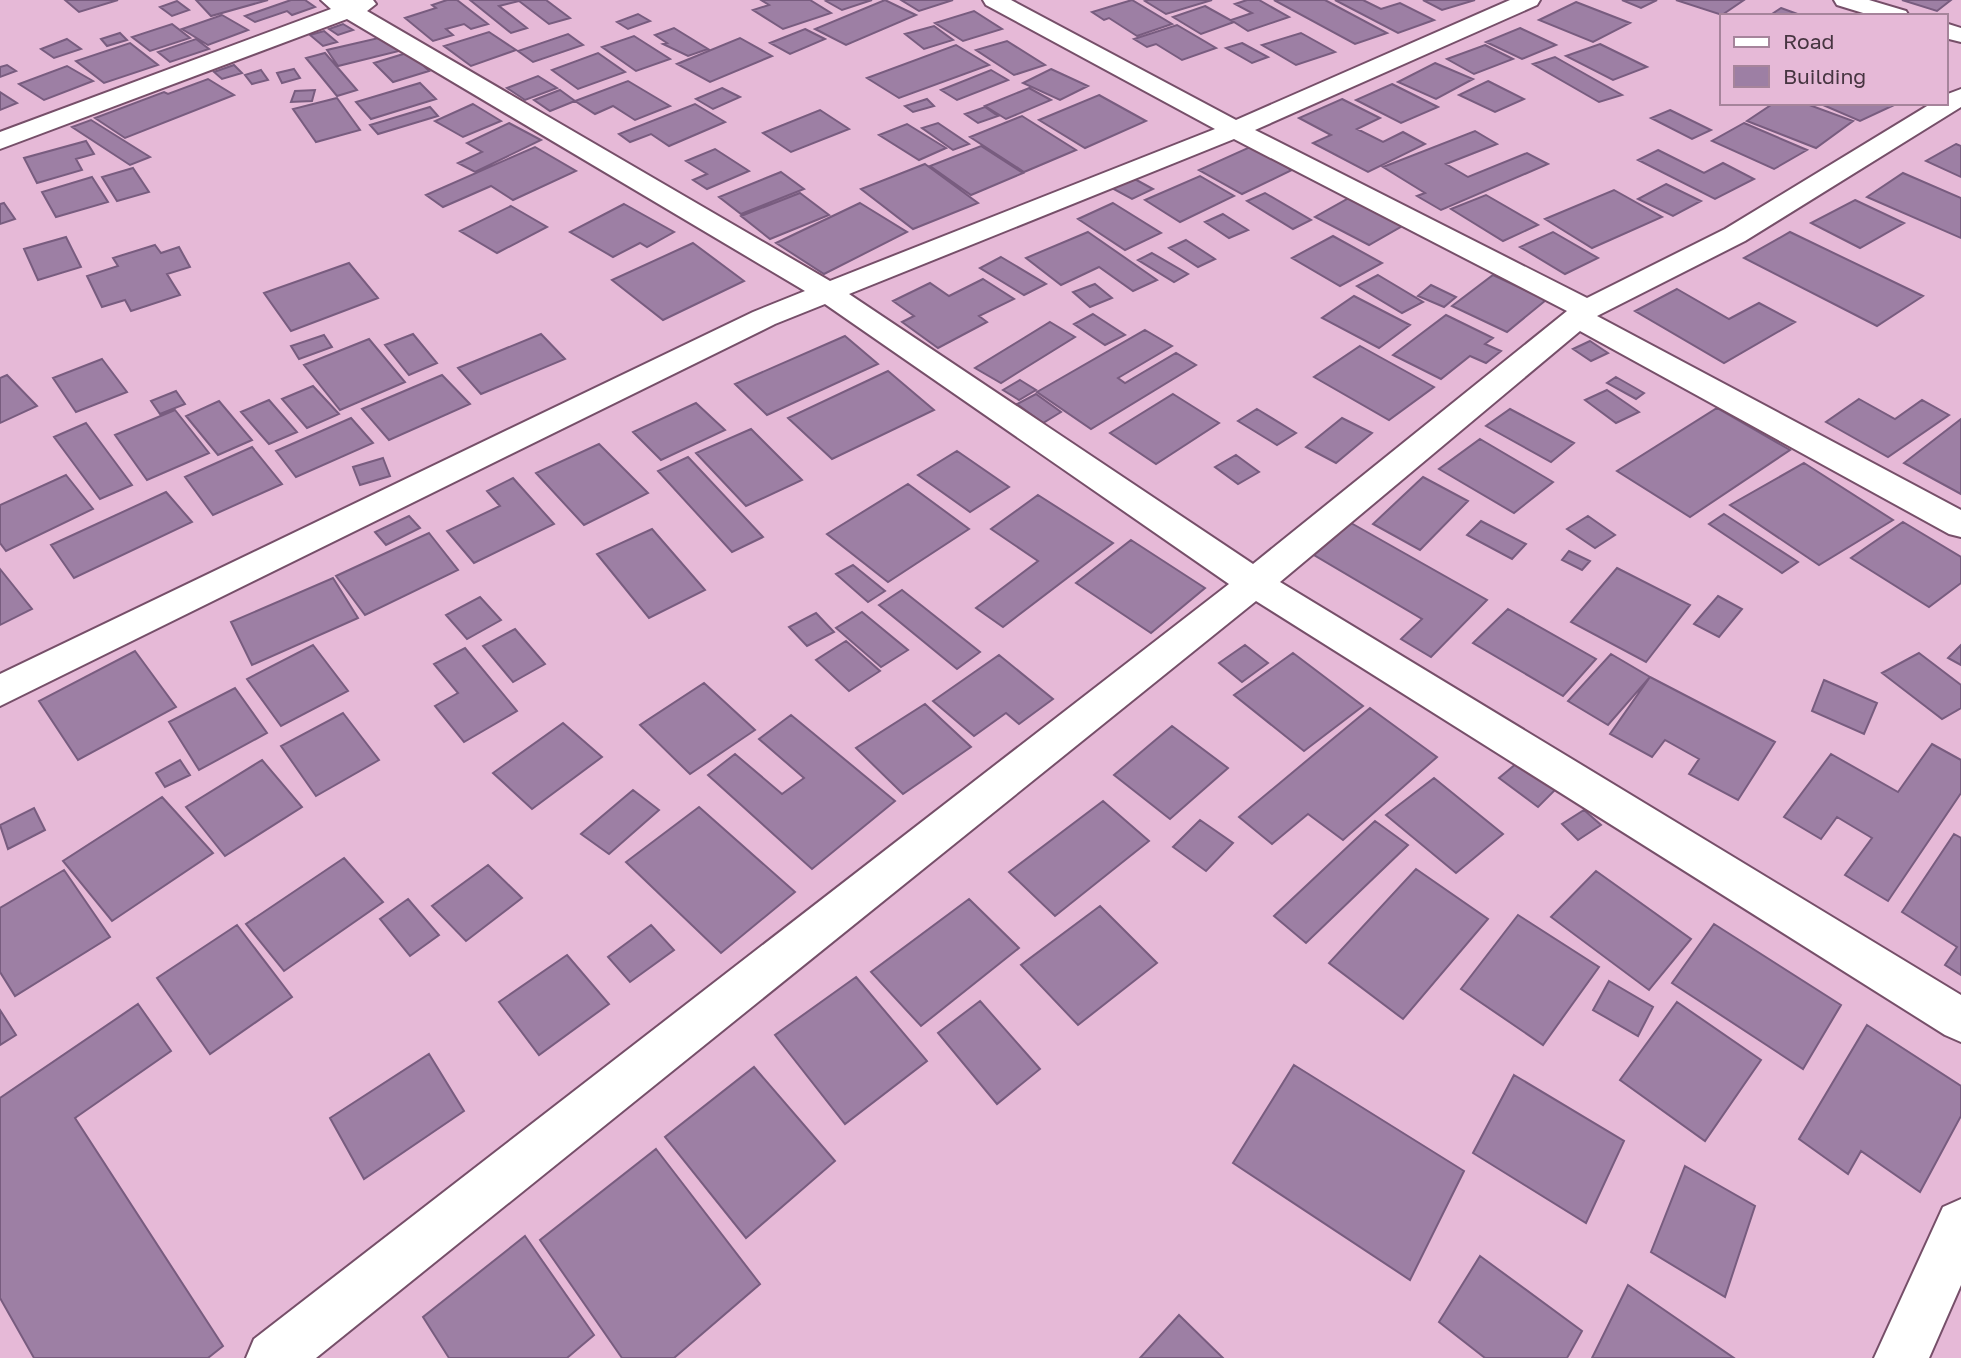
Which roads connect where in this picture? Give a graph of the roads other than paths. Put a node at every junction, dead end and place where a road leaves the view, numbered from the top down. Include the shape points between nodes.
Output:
1 (380, 0) edge
2 (994, 0) edge
3 (1530, 0) edge
4 (1845, 0) edge
5 (340, 5) edge
6 (1891, 14) edge
7 (1946, 105) edge
8 (1235, 130) junction
9 (0, 141) edge
10 (825, 291) junction
11 (1583, 314) junction
12 (1961, 525) edge
13 (1254, 583) junction
14 (0, 691) edge
15 (1961, 1020) edge
16 (1961, 1224) edge
17 (273, 1358) edge
18 (1901, 1358) edge

1 - 5 street
2 - 8 street
3 - 8 street
4 - 6 street
5 - 9 street
5 - 10 street
7 - 11 street via 1735,235
8 - 10 street
8 - 11 street
10 - 13 street
10 - 14 street
11 - 12 street
11 - 13 street
13 - 15 street
13 - 17 street
16 - 18 street

